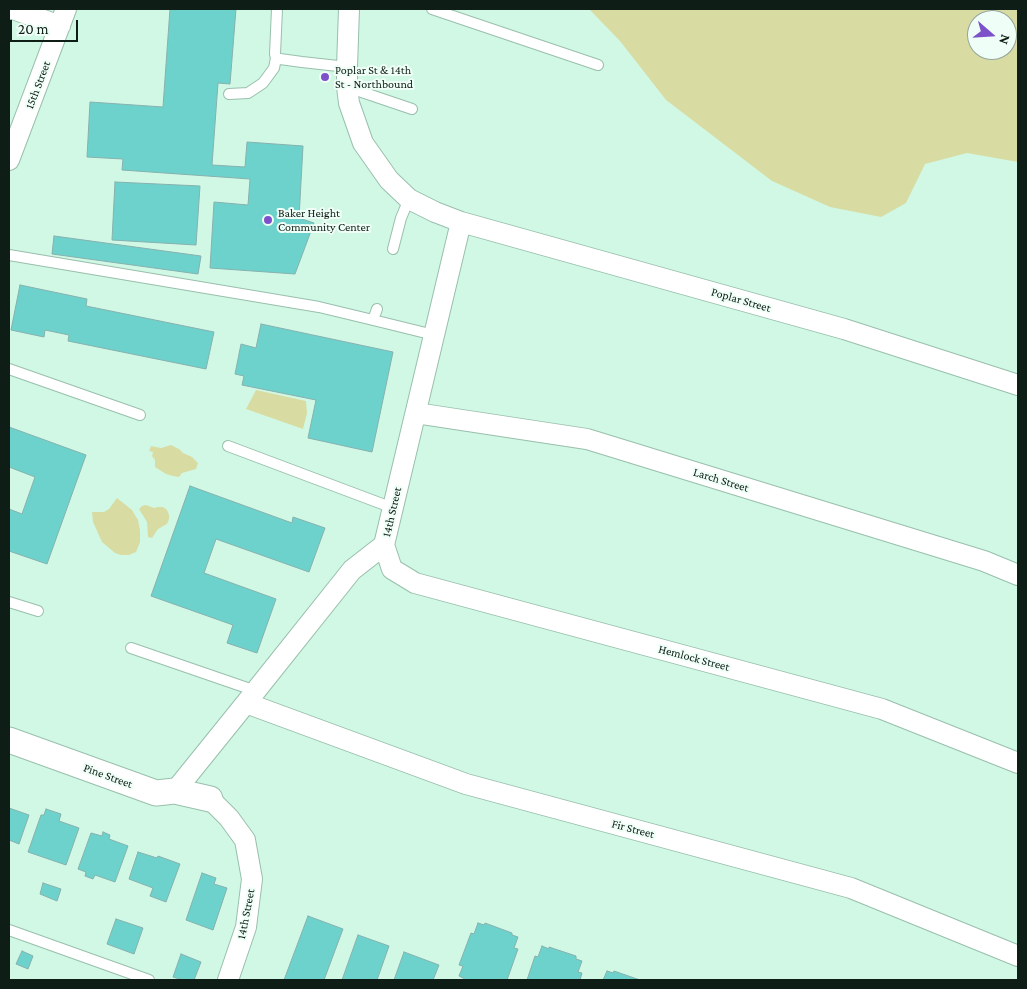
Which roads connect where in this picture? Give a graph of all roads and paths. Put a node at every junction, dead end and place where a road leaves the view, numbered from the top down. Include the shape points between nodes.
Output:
1 (14, 9) edge
2 (277, 9) edge
3 (348, 9) edge
4 (432, 9) edge
5 (63, 17) edge
6 (276, 58) junction
7 (598, 65) dead end
8 (347, 67) junction
9 (347, 87) junction
10 (229, 94) dead end
11 (412, 109) dead end
12 (9, 160) edge
13 (409, 199) junction
14 (461, 222) junction
15 (392, 249) dead end
16 (9, 255) edge
17 (377, 309) dead end
18 (374, 320) junction
19 (434, 335) junction
20 (9, 370) edge
21 (1018, 385) edge
22 (416, 413) junction
23 (140, 415) dead end
24 (228, 446) dead end
25 (393, 508) junction
26 (384, 545) junction
27 (1018, 575) edge
28 (9, 602) edge
29 (38, 611) dead end
30 (131, 648) dead end
31 (251, 697) junction
32 (9, 740) edge
33 (1018, 763) edge
34 (174, 791) junction
35 (210, 798) joint
36 (9, 930) edge
37 (1018, 956) edge
38 (149, 980) edge
39 (228, 980) edge

1 - 5 street
2 - 6 lane
3 - 8 street, Poplar Street
4 - 7 lane
5 - 12 street, 15th Street
6 - 8 lane
6 - 10 lane via 274,68 263,83 248,93
8 - 9 street, Poplar Street
9 - 11 lane
9 - 13 street, Poplar Street via 363,143 389,180
13 - 14 street, Poplar Street
13 - 15 lane
14 - 19 street, 14th Street
14 - 21 street, Poplar Street via 844,329
16 - 18 lane via 319,307
17 - 18 lane
18 - 19 lane
19 - 22 street, 14th Street
20 - 23 lane
22 - 25 street, 14th Street
22 - 27 street, Larch Street via 586,439 974,558
24 - 25 lane
25 - 26 street, 14th Street
26 - 31 street, 14th Street via 352,570
26 - 33 street, Hemlock Street via 392,569 414,583 882,709
28 - 29 lane
30 - 31 lane
31 - 34 street, 14th Street
31 - 37 street, Fir Street via 466,784 851,888
32 - 34 street, Pine Street via 156,793
34 - 35 street, Pine Street
35 - 39 street, 14th Street via 245,840 252,879 246,927
36 - 38 lane

